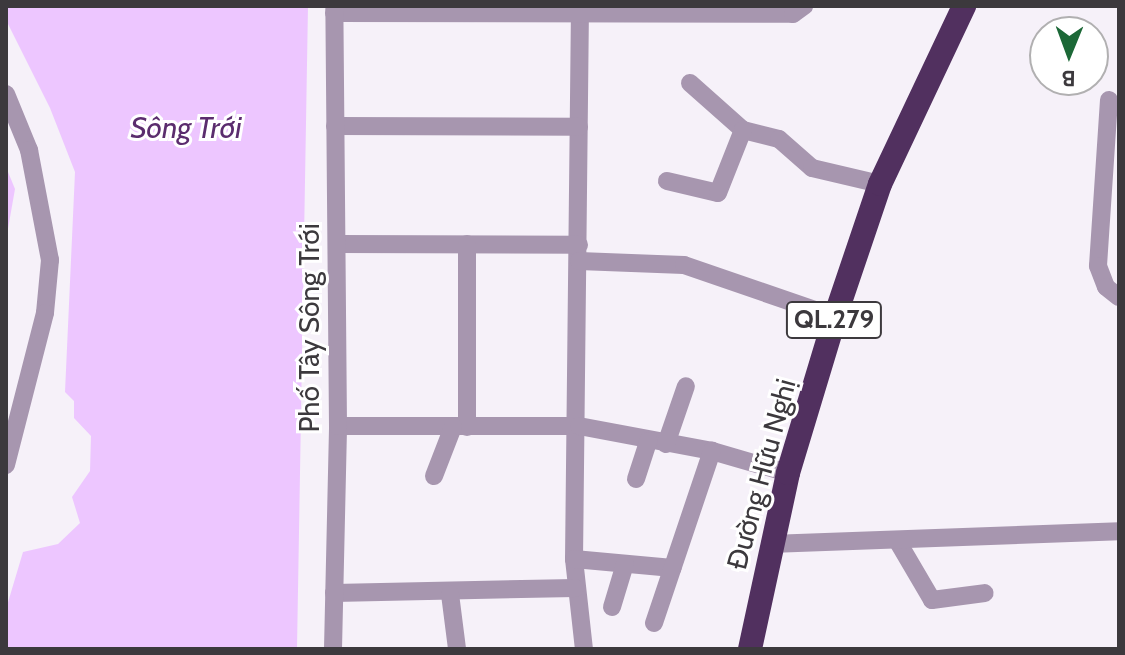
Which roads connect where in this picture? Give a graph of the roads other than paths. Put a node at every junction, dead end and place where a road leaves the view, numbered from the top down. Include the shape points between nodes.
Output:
1 (804, 6) edge
2 (964, 6) edge
3 (334, 10) edge
4 (580, 10) edge
5 (690, 83) dead end
6 (6, 94) edge
7 (1109, 100) dead end
8 (335, 126) junction
9 (579, 127) junction
10 (743, 130) junction
11 (667, 181) dead end
12 (880, 184) junction
13 (337, 244) junction
14 (467, 244) junction
15 (579, 253) junction
16 (1119, 297) edge
17 (835, 317) junction
18 (686, 386) dead end
19 (338, 426) junction
20 (579, 426) junction
21 (460, 427) junction
22 (657, 442) junction
23 (712, 451) junction
24 (6, 465) edge
25 (788, 473) junction
26 (434, 476) dead end
27 (636, 479) dead end
28 (1119, 531) edge
29 (898, 542) junction
30 (770, 544) junction
31 (574, 559) junction
32 (625, 564) junction
33 (673, 568) junction
34 (575, 588) junction
35 (334, 593) junction
36 (985, 593) dead end
37 (450, 594) junction
38 (612, 607) dead end
39 (654, 623) dead end
40 (333, 649) edge
41 (457, 649) edge
42 (584, 649) edge
43 (750, 649) edge

1 - 4 street via 793,14
2 - 12 highway, Đường Hữu Nghị / QL.279
3 - 4 street
3 - 8 street, Phố Tây Sông Trới
4 - 9 street
5 - 10 street
6 - 24 street via 29,150 50,260 45,313
7 - 16 street via 1098,266 1106,287
8 - 9 street
8 - 13 street, Phố Tây Sông Trới
9 - 15 street
10 - 11 street via 718,193
10 - 12 street via 779,139 820,171
12 - 17 highway, Đường Hữu Nghị / QL.279
13 - 14 street
13 - 19 street, Phố Tây Sông Trới
14 - 15 street
14 - 21 street
15 - 17 street via 684,265
15 - 20 street
17 - 25 highway, Đường Hữu Nghị / QL.279
18 - 22 street
19 - 21 street
19 - 35 street, Phố Tây Sông Trới
20 - 21 street
20 - 22 street
20 - 31 street
21 - 26 street
22 - 23 street
22 - 27 street
23 - 25 street
23 - 33 street
25 - 30 highway, Đường Hữu Nghị / QL.279
28 - 29 street
29 - 30 street
29 - 36 street via 932,600
30 - 43 highway, Đường Hữu Nghị / QL.279
31 - 32 street
31 - 34 street
32 - 33 street
32 - 38 street
33 - 39 street
34 - 37 street
34 - 42 street
35 - 37 street
35 - 40 street, Phố Tây Sông Trới
37 - 41 street

